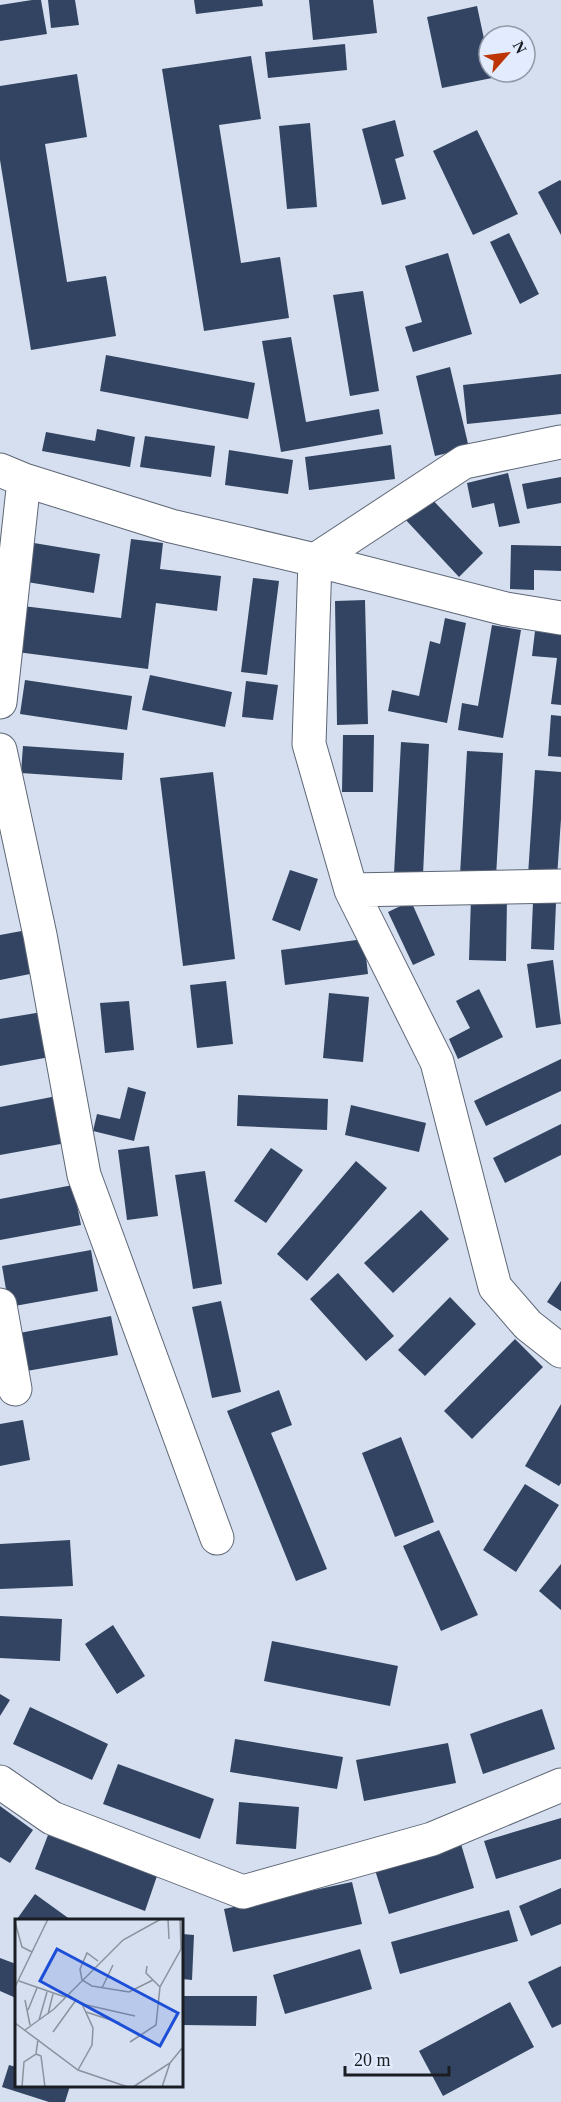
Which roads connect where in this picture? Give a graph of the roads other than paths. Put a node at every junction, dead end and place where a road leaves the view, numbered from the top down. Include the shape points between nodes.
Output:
1 (561, 442) edge
2 (12, 475) edge
3 (315, 560) junction
4 (561, 618) edge
5 (4, 619) edge
6 (0, 702) edge
7 (0, 750) edge
8 (561, 886) edge
9 (351, 890) junction
10 (0, 1305) edge
11 (561, 1350) edge
12 (15, 1389) dead end
13 (218, 1538) dead end
14 (0, 1782) edge
15 (561, 1785) edge

1 - 3 street via 464,462
2 - 3 street via 171,526
2 - 5 street
3 - 4 street via 506,609
3 - 9 street via 309,744
5 - 6 street
7 - 13 street via 84,1175
8 - 9 street
9 - 11 street via 438,1062 495,1287 528,1325
10 - 12 street
14 - 15 street via 52,1818 243,1892 432,1839

